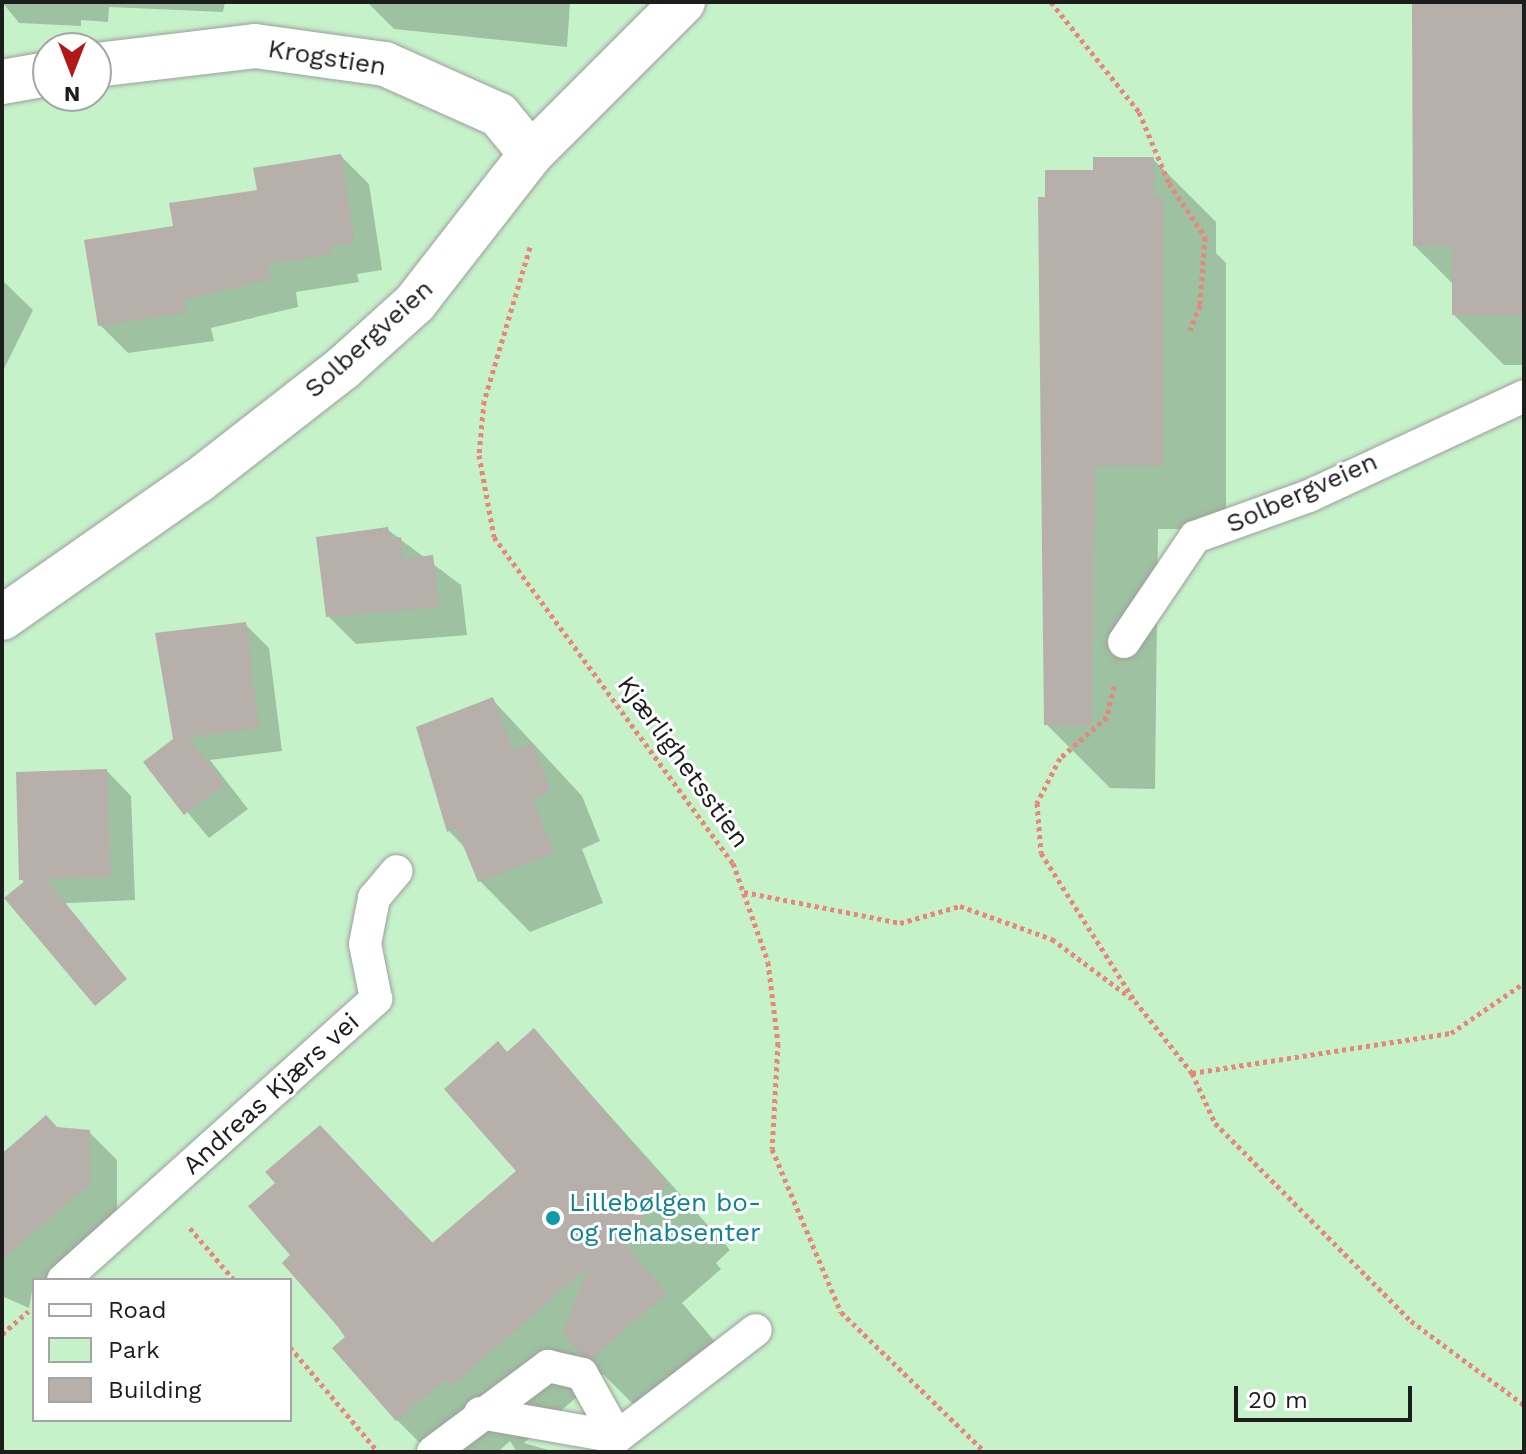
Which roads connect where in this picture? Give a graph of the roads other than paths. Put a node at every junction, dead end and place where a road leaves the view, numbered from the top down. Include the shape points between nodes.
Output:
1 (683, 2) edge
2 (112, 63) edge
3 (32, 77) edge
4 (2, 82) edge
5 (531, 154) junction
6 (1524, 396) edge
7 (2, 618) edge
8 (1124, 642) road end
9 (397, 871) dead end
10 (65, 1278) edge
11 (756, 1330) dead end
12 (480, 1413) junction
13 (617, 1437) junction
14 (433, 1452) edge

1 - 5 street, Solbergveien
2 - 5 street, Krogstien via 255,46 385,64 499,115
3 - 4 street
5 - 7 street, Solbergveien via 415,303 343,368 198,481
6 - 8 lane, Solbergveien via 1309,496 1195,537
9 - 10 lane, Andreas Kjærs vei via 374,898 365,944 376,999
11 - 13 lane
12 - 13 lane
12 - 13 lane via 548,1366 582,1374
12 - 14 lane

